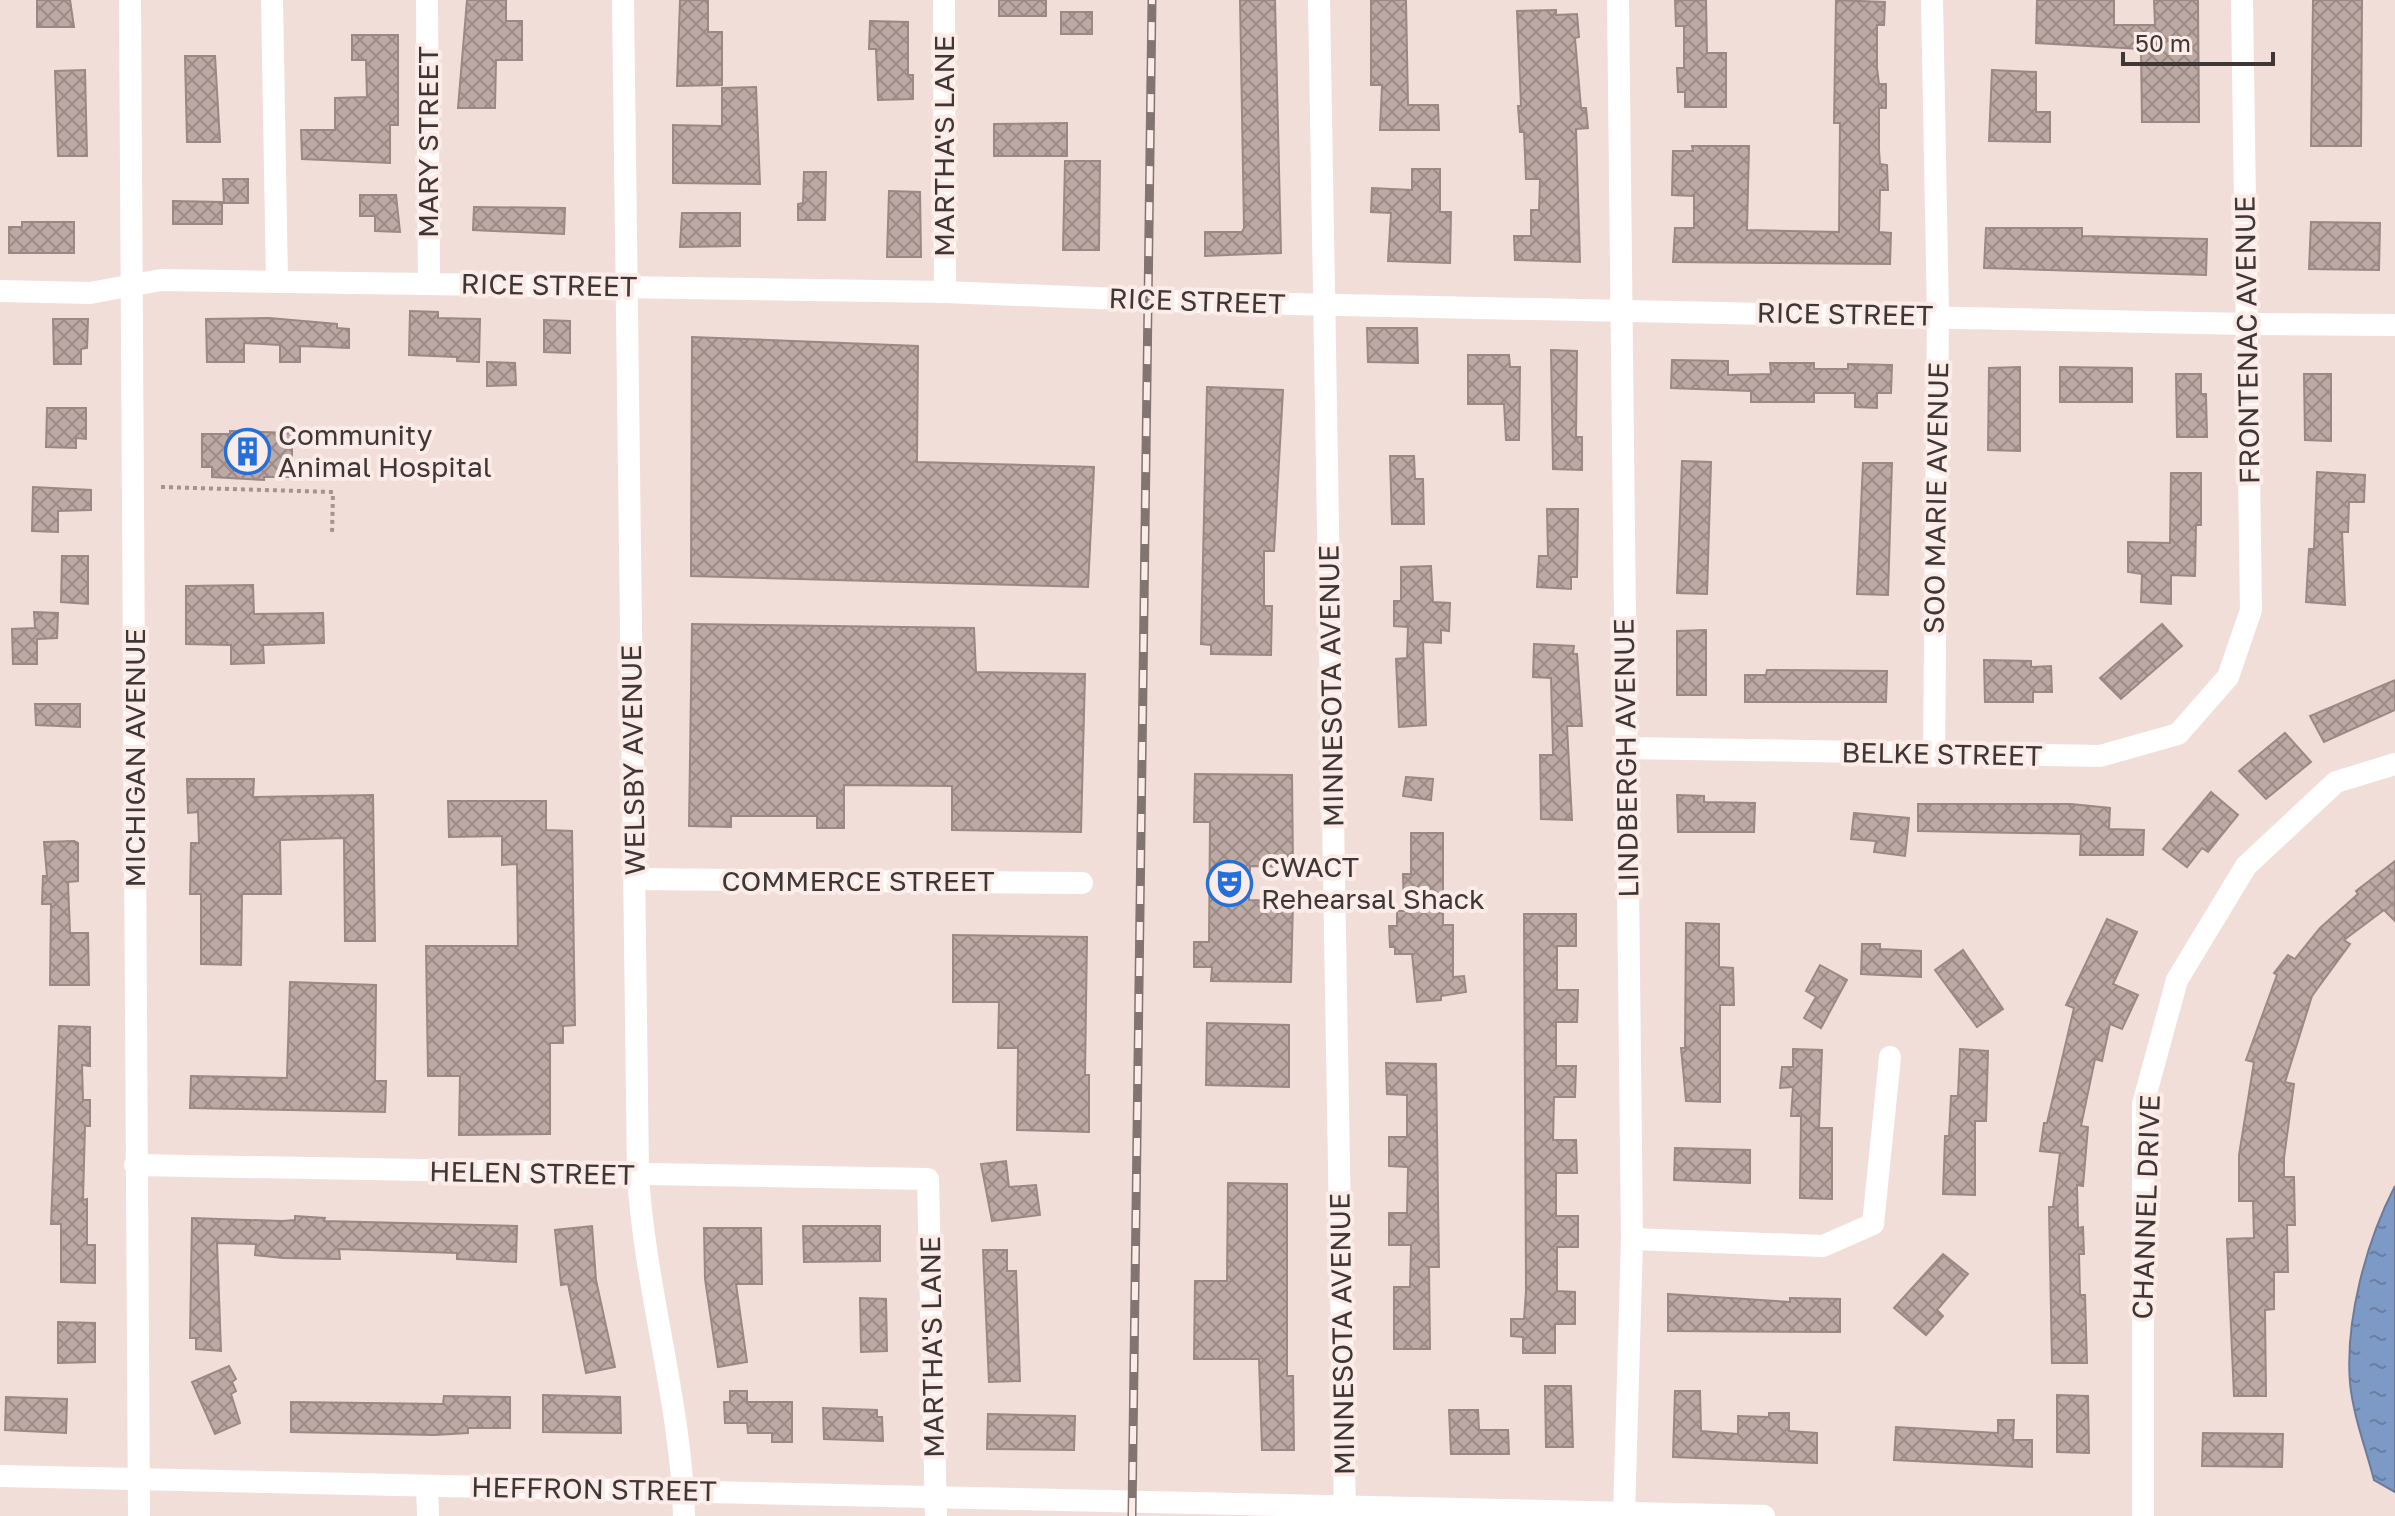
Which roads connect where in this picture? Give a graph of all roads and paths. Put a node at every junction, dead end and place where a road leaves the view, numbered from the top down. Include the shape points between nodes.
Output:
1 (130, 0) edge
2 (272, 0) edge
3 (427, 0) edge
4 (623, 0) edge
5 (944, 0) edge
6 (1319, 0) edge
7 (1618, 0) edge
8 (1932, 0) edge
9 (2242, 0) edge
10 (277, 282) junction
11 (429, 284) junction
12 (624, 286) junction
13 (134, 287) junction
14 (0, 291) edge
15 (945, 292) junction
16 (1325, 304) junction
17 (1621, 310) junction
18 (1938, 316) junction
19 (2247, 324) junction
20 (2395, 325) edge
21 (161, 487) dead end
22 (332, 533) dead end
23 (2228, 677) joint
24 (1626, 748) junction
25 (1934, 756) junction
26 (2395, 764) edge
27 (635, 879) junction
28 (1082, 883) dead end
29 (1890, 1057) dead end
30 (135, 1165) junction
31 (638, 1175) junction
32 (928, 1179) joint
33 (1632, 1239) junction
34 (0, 1476) edge
35 (138, 1479) junction
36 (427, 1486) junction
37 (683, 1491) junction
38 (936, 1507) edge
39 (1345, 1511) edge
40 (1624, 1514) edge
41 (139, 1516) edge
42 (428, 1516) edge
43 (684, 1516) edge
44 (1764, 1516) edge
45 (2143, 1516) edge

1 - 13 street, MICHIGAN AVENUE
2 - 10 street
3 - 11 street, MARY STREET
4 - 12 street, WELSBY AVENUE
5 - 15 street, MARTHA'S LANE
6 - 16 street, MINNESOTA AVENUE
7 - 17 street, LINDBERGH AVENUE
8 - 18 street, SOO MARIE AVENUE
9 - 19 street, FRONTENAC AVENUE
10 - 11 street, RICE STREET
10 - 13 street, RICE STREET via 161,280
11 - 12 street, RICE STREET
12 - 15 street, RICE STREET
12 - 27 street, WELSBY AVENUE
13 - 14 street, RICE STREET via 90,293
13 - 30 street, MICHIGAN AVENUE
15 - 16 street, RICE STREET
16 - 17 street, RICE STREET
16 - 39 street, MINNESOTA AVENUE
17 - 18 street, RICE STREET
17 - 24 street, LINDBERGH AVENUE
18 - 19 street, RICE STREET
18 - 25 street, SOO MARIE AVENUE
19 - 20 street, RICE STREET
19 - 23 street, FRONTENAC AVENUE via 2251,610
21 - 22 path via 333,492
23 - 25 street, BELKE STREET via 2178,734 2100,756
24 - 25 street, BELKE STREET
24 - 33 street, LINDBERGH AVENUE
26 - 45 street, CHANNEL DRIVE via 2336,782 2246,866 2177,980 2143,1104
27 - 28 street, COMMERCE STREET
27 - 31 street, WELSBY AVENUE
29 - 33 street via 1873,1224 1823,1246
30 - 31 street, HELEN STREET
30 - 35 street, MICHIGAN AVENUE
31 - 32 street, HELEN STREET
31 - 37 street, WELSBY AVENUE
32 - 38 street, MARTHA'S LANE
33 - 40 street, LINDBERGH AVENUE
34 - 35 street, HEFFRON STREET
35 - 36 street, HEFFRON STREET
35 - 41 street, MICHIGAN AVENUE
36 - 37 street, HEFFRON STREET
36 - 42 street
37 - 38 street, HEFFRON STREET
37 - 43 street, WELSBY AVENUE
38 - 39 street, HEFFRON STREET
39 - 40 street, HEFFRON STREET
40 - 44 street, HEFFRON STREET

